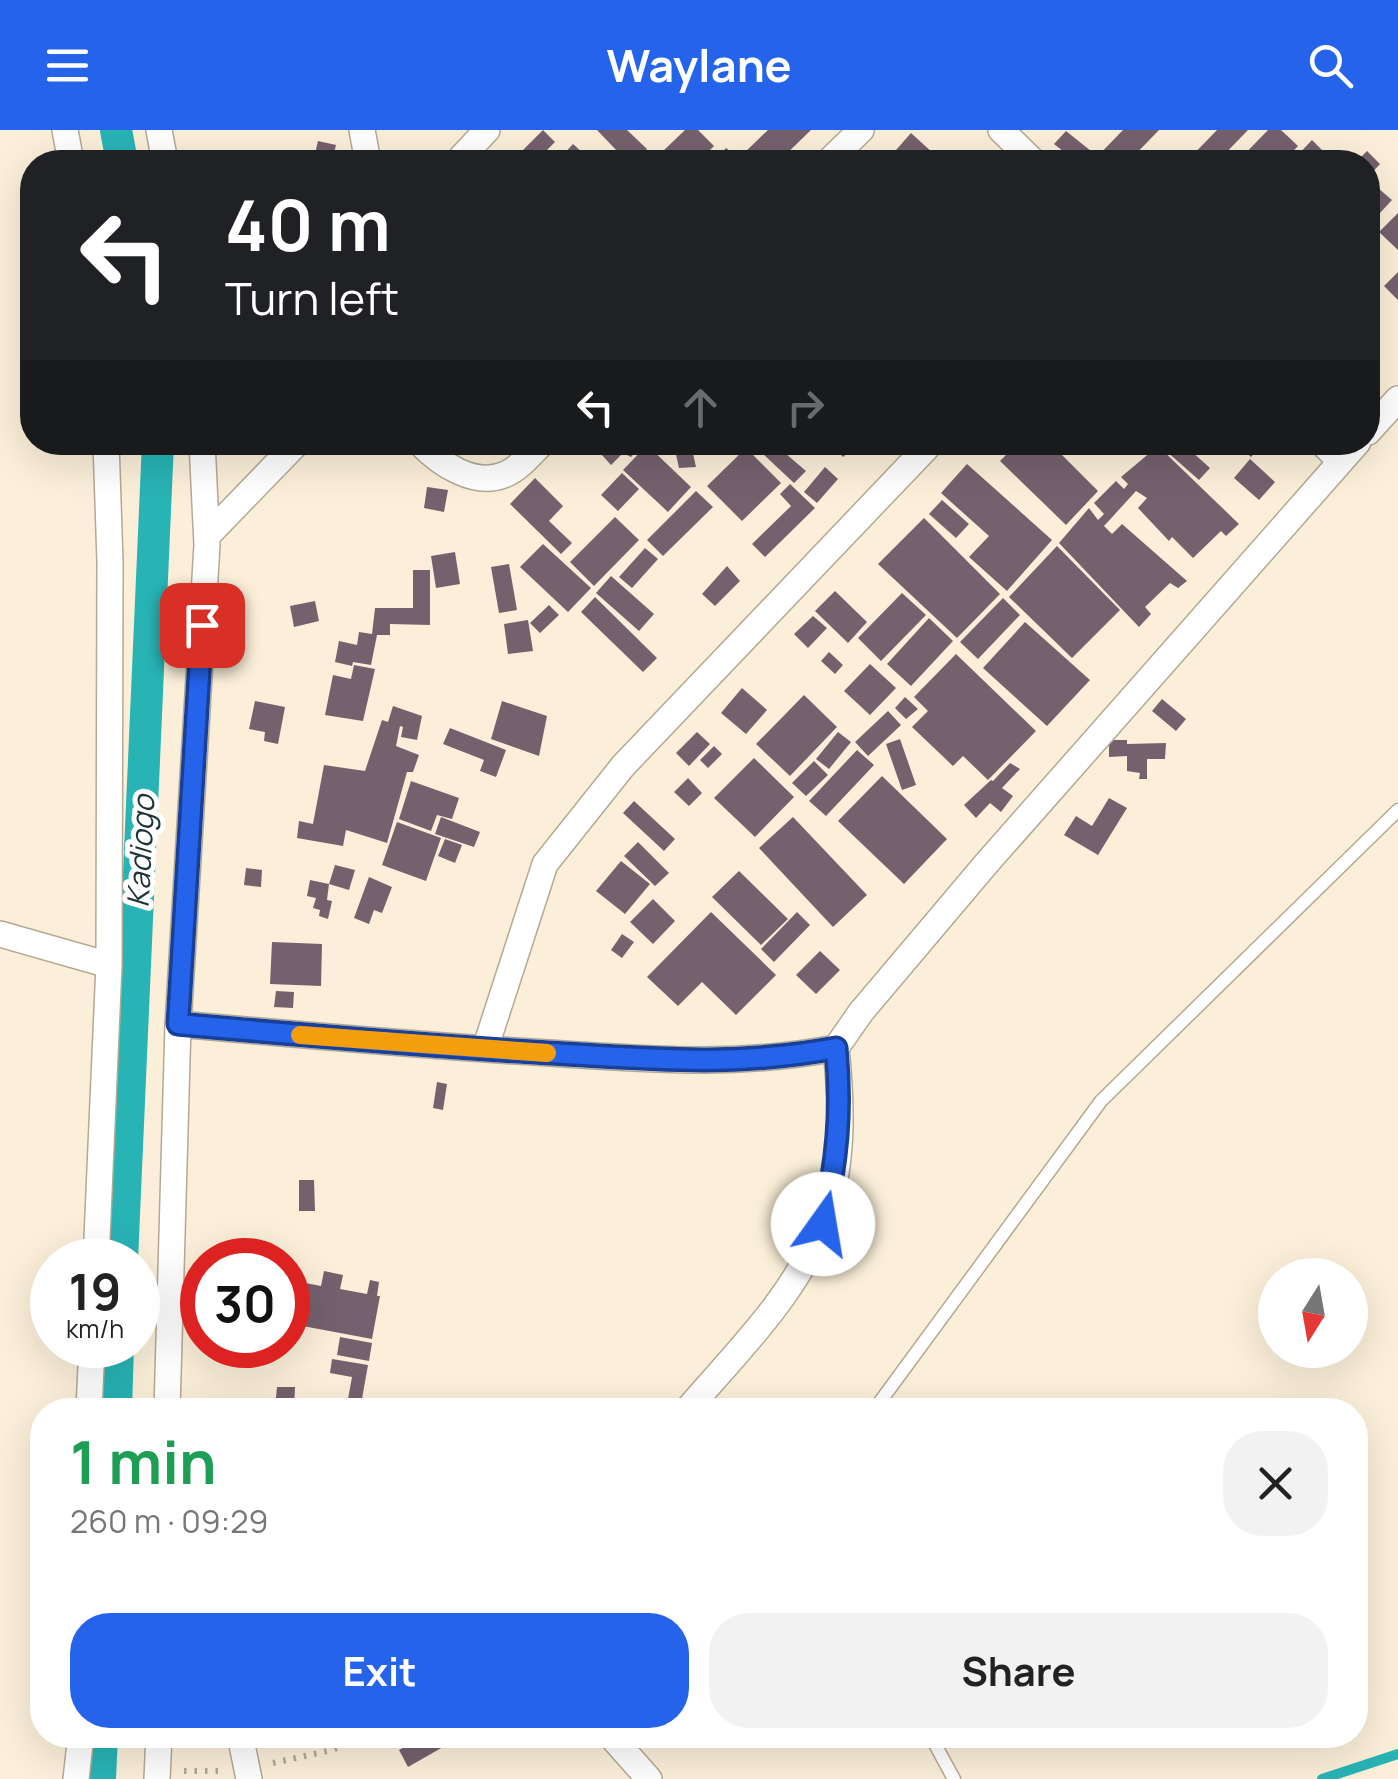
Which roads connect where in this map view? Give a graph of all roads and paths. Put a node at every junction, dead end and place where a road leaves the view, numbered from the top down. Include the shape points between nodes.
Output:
1 (487, 130) edge
2 (861, 130) edge
3 (1001, 130) edge
4 (468, 150) edge
5 (840, 150) edge
6 (1022, 150) edge
7 (1398, 399) edge
8 (1380, 419) edge
9 (106, 455) edge
10 (203, 455) edge
11 (285, 455) edge
12 (433, 455) edge
13 (527, 455) edge
14 (920, 455) edge
15 (1346, 455) edge
16 (207, 536) junction
17 (1398, 810) edge
18 (0, 934) edge
19 (109, 965) junction
20 (178, 1024) junction
21 (836, 1048) junction
22 (485, 1050) junction
23 (97, 1238) edge
24 (91, 1368) edge
25 (90, 1398) edge
26 (167, 1398) edge
27 (698, 1398) edge
28 (883, 1398) edge
29 (80, 1748) edge
30 (158, 1748) edge
31 (243, 1748) edge
32 (622, 1748) edge
33 (937, 1748) edge
34 (76, 1779) edge
35 (157, 1779) edge
36 (249, 1779) edge
37 (649, 1779) edge
38 (954, 1779) edge

1 - 4 street
2 - 5 street
3 - 6 street
7 - 8 street
9 - 19 street
10 - 16 street
11 - 16 street
12 - 13 street via 482,480 504,475
14 - 22 street via 624,766 545,864
15 - 21 street via 986,864
16 - 20 street
17 - 28 lane via 1101,1101
18 - 19 street
19 - 23 street
20 - 22 street
20 - 26 street
21 - 22 street via 699,1062
21 - 27 street via 839,1133 823,1224 770,1313
24 - 25 street
29 - 34 street
30 - 35 street
31 - 36 street
32 - 37 street
33 - 38 lane

